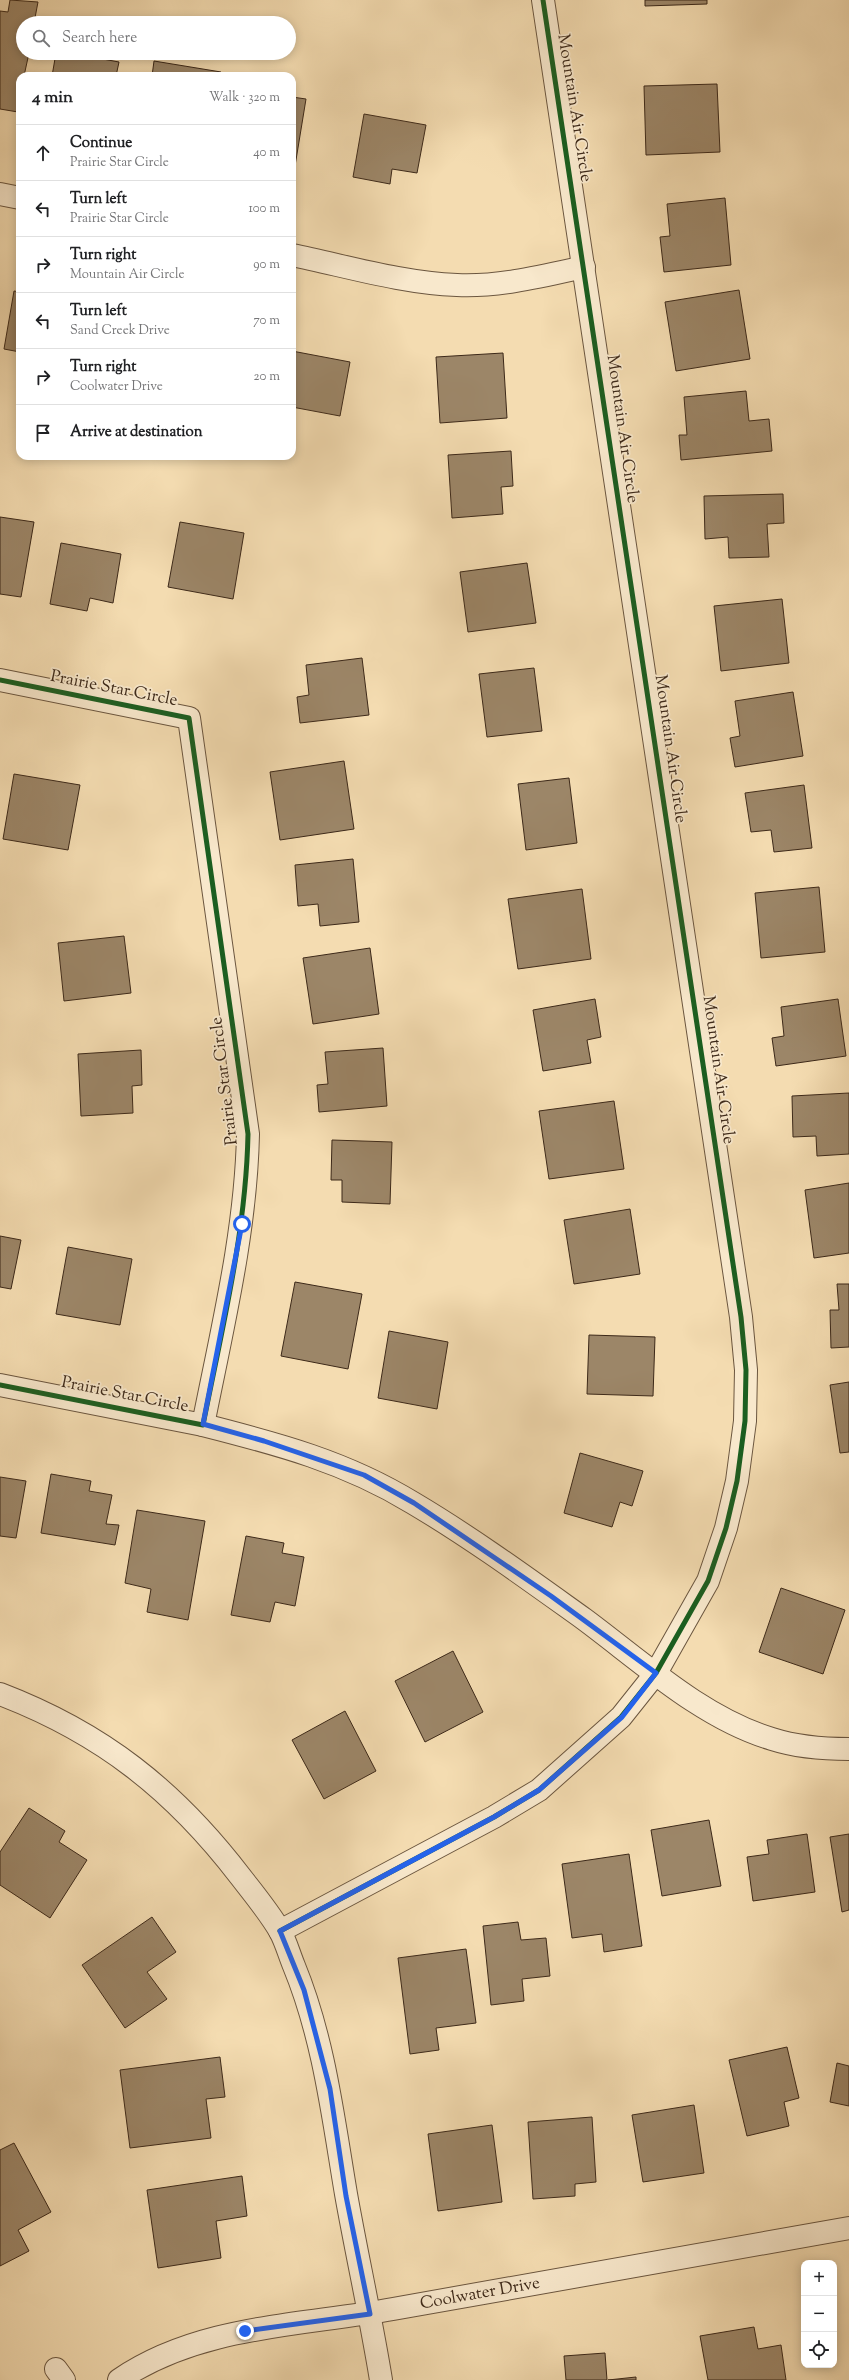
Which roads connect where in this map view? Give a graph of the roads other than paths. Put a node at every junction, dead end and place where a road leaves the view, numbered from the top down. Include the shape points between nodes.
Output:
1 (543, 0) edge
2 (0, 194) edge
3 (16, 197) edge
4 (296, 256) edge
5 (584, 267) junction
6 (0, 680) edge
7 (0, 1385) edge
8 (203, 1424) junction
9 (656, 1673) junction
10 (0, 1694) edge
11 (849, 1749) edge
12 (280, 1931) junction
13 (849, 2228) edge
14 (370, 2314) junction
15 (119, 2380) edge
16 (381, 2380) edge

1 - 5 street, Mountain Air Circle
2 - 3 street
4 - 5 street via 417,281 458,285 540,277
5 - 9 street, Mountain Air Circle via 738,1301 746,1370 745,1421 737,1481 726,1528 708,1581
6 - 8 street, Prairie Star Circle via 189,718 248,1134 242,1224
7 - 8 street, Prairie Star Circle
8 - 9 street, Prairie Star Circle via 272,1443 364,1475 414,1503 551,1596
9 - 11 street, Prairie Star Circle via 698,1704 738,1726 780,1741 817,1749
9 - 12 street, Mountain Air Circle via 622,1717 539,1790 494,1817
10 - 12 street via 38,1709 85,1734 136,1767 176,1802 215,1842
12 - 14 street via 304,1990 330,2089 346,2196
13 - 14 street, Coolwater Drive
14 - 15 street, Coolwater Drive via 245,2331 201,2342 165,2356
14 - 16 street

